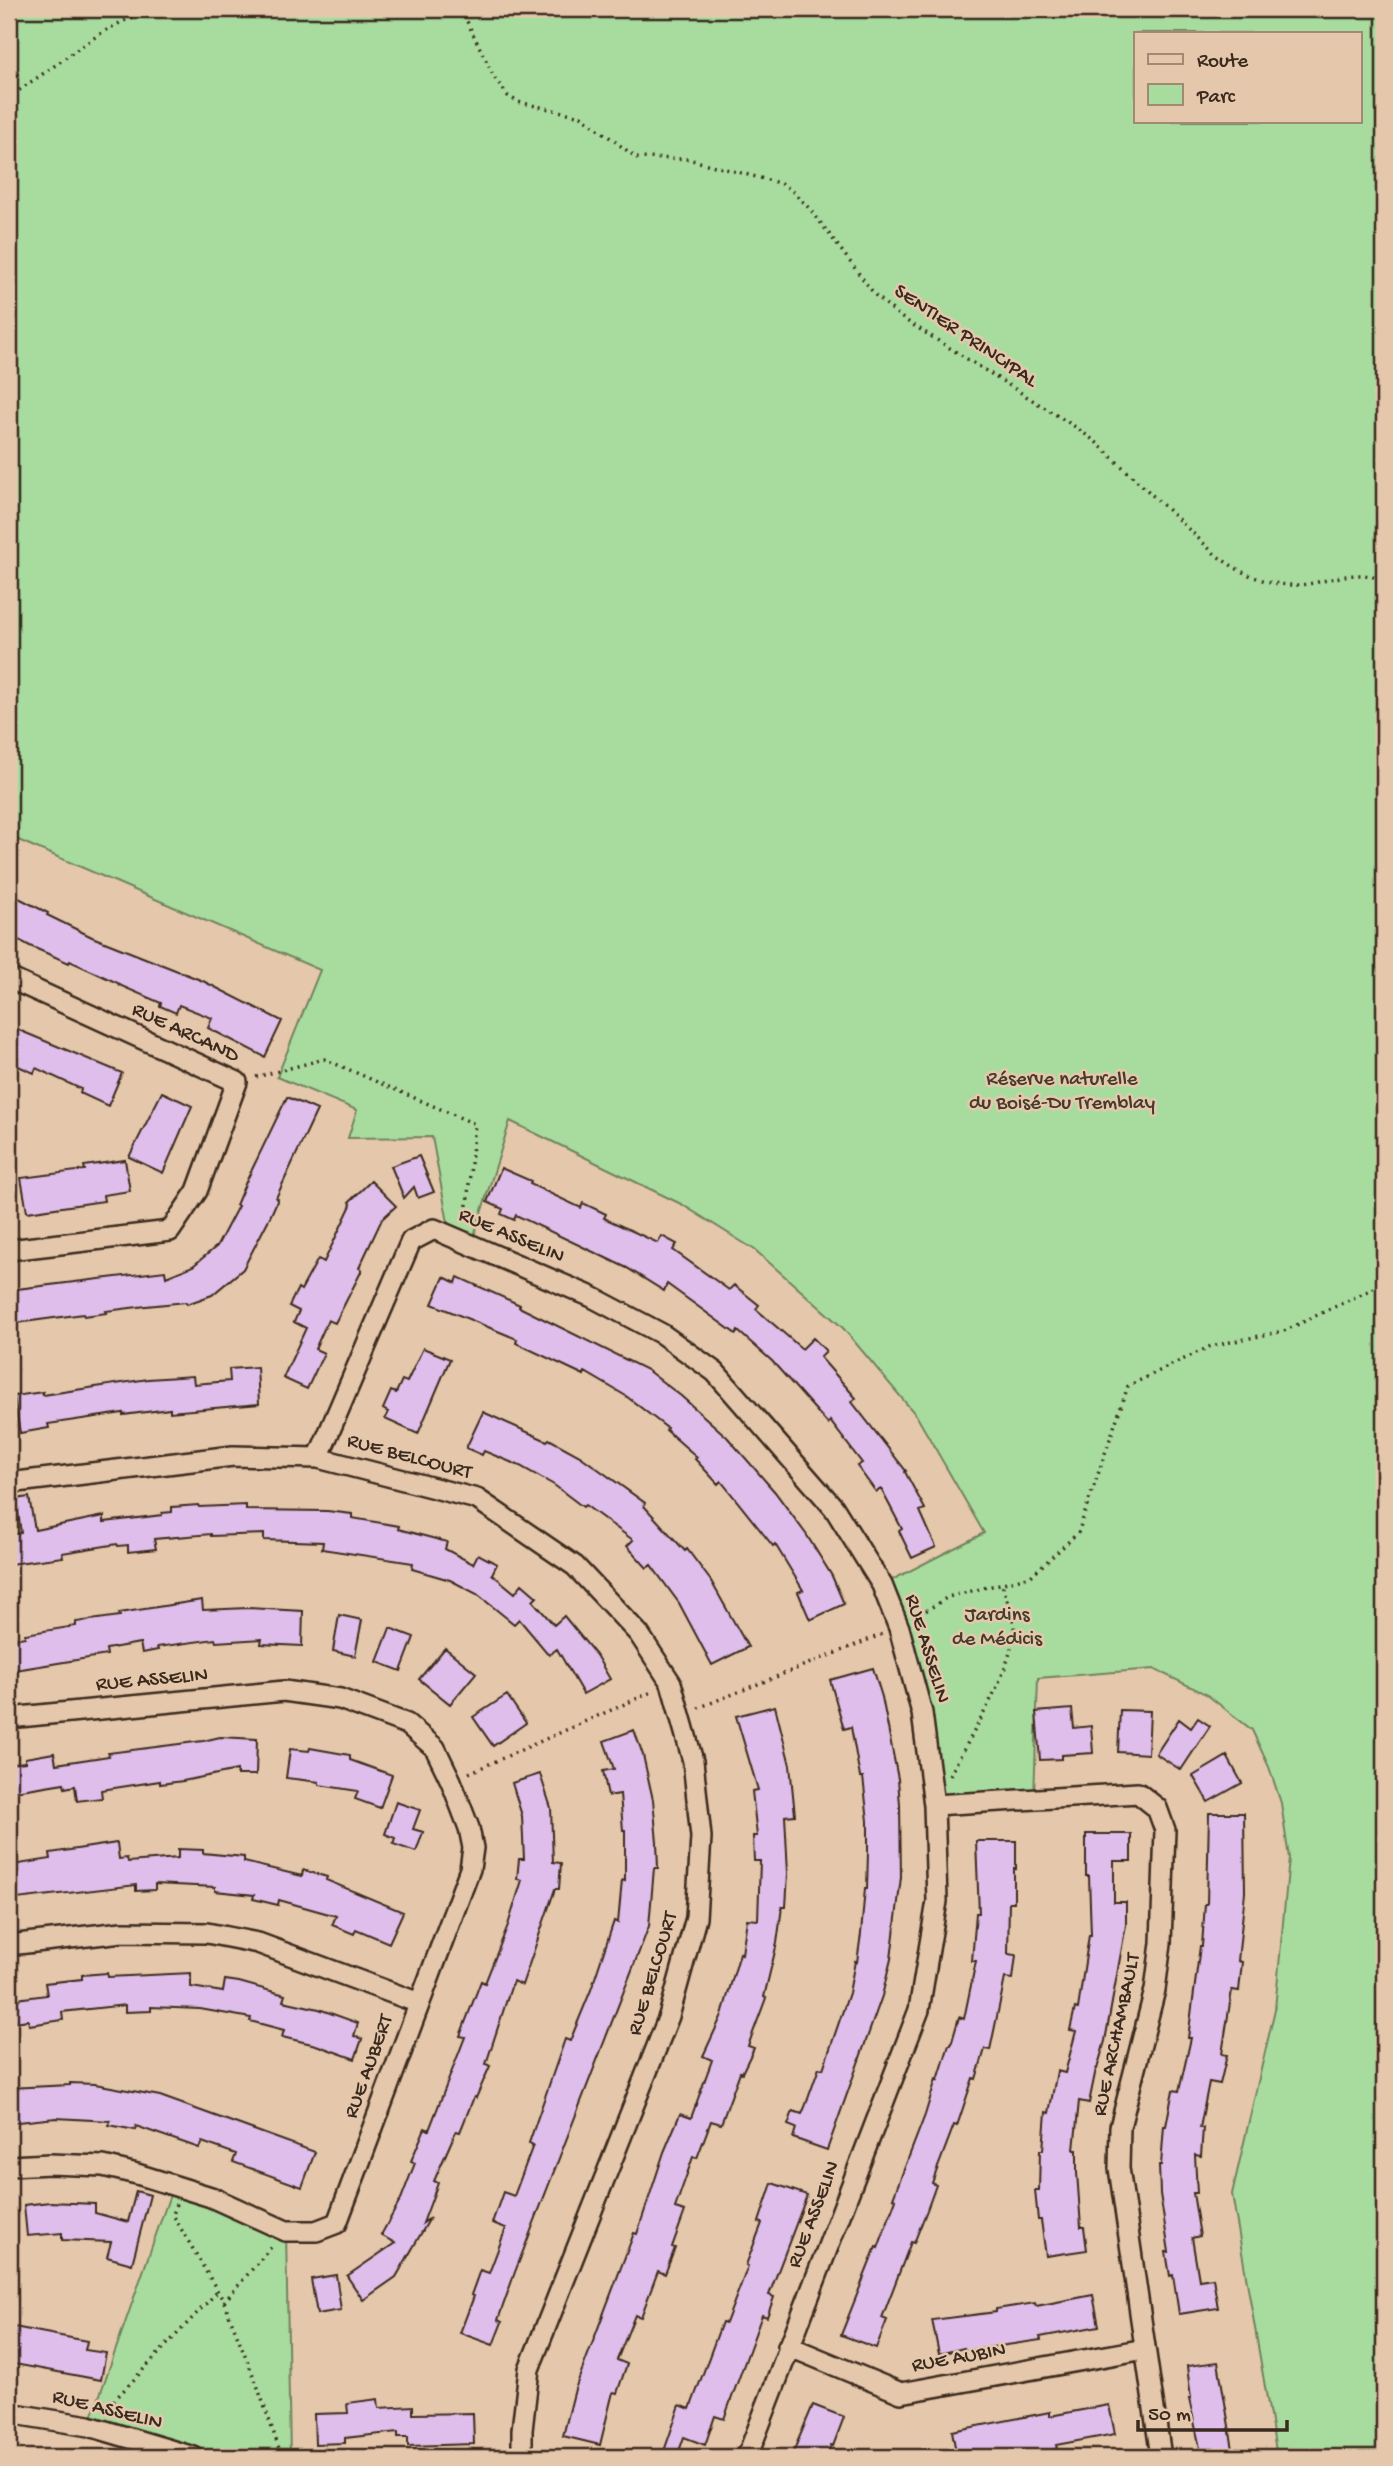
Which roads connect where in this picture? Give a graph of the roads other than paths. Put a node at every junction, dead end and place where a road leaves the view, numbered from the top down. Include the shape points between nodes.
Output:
1 (9, 978) edge
2 (9, 1250) edge
3 (318, 1458) junction
4 (9, 1483) edge
5 (9, 1717) edge
6 (934, 1805) junction
7 (9, 1945) edge
8 (419, 2003) junction
9 (9, 2166) edge
10 (788, 2346) junction
11 (1145, 2349) junction
12 (9, 2413) edge
13 (194, 2457) edge
14 (522, 2457) edge
15 (744, 2457) edge
16 (1161, 2457) edge

1 - 2 street, RUE ARCAND via 237,1082 197,1191 170,1231
3 - 4 street, RUE BELCOURT via 233,1456
3 - 6 street, RUE ASSELIN via 411,1241 434,1229 662,1334 715,1372 834,1508 882,1585 900,1628 922,1713
3 - 14 street, RUE BELCOURT via 477,1499 575,1566 639,1634 671,1684 693,1761 701,1837 696,1917 669,2016 529,2369
5 - 8 street, RUE ASSELIN via 284,1691 340,1699 407,1724 435,1748 473,1848 470,1869
6 - 10 street, RUE ASSELIN via 937,1901 919,2010
6 - 11 street, RUE ARCHAMBAULT via 1138,1793 1157,1808 1165,1830 1161,1943 1119,2141
7 - 8 street, RUE AUBERT via 122,1932 207,1933 258,1943
8 - 9 street, RUE AUBERT via 337,2222 316,2231 286,2231 211,2197 103,2166
10 - 11 street, RUE AUBIN via 901,2393
10 - 15 street, RUE ASSELIN
11 - 16 street, RUE ARCHAMBAULT
12 - 13 street, RUE ASSELIN via 89,2426

